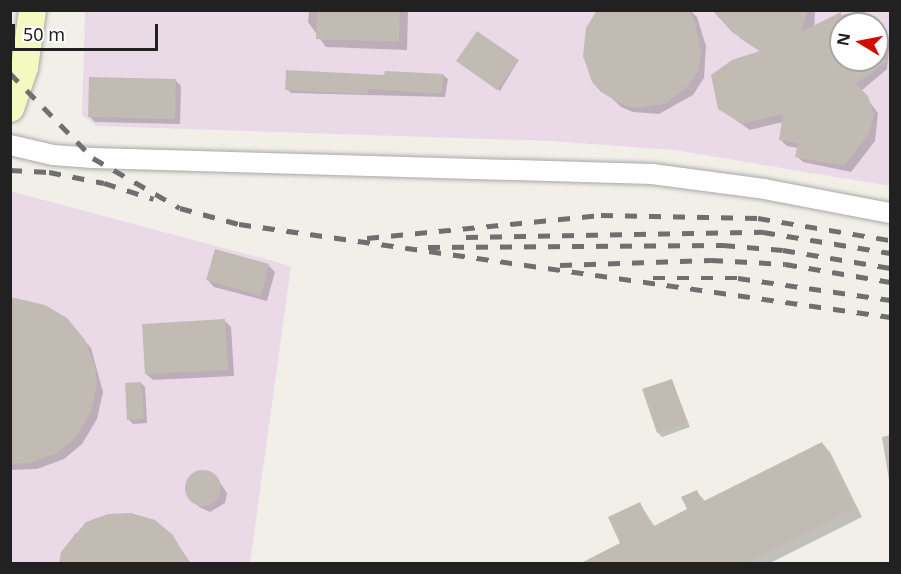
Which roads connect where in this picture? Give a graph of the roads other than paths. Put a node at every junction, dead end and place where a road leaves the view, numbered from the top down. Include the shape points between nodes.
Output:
1 (32, 10) edge
2 (10, 108) edge
3 (10, 145) edge
4 (891, 213) edge

1 - 2 main road via 24,67
3 - 4 street via 53,155 93,158 651,174 764,189

